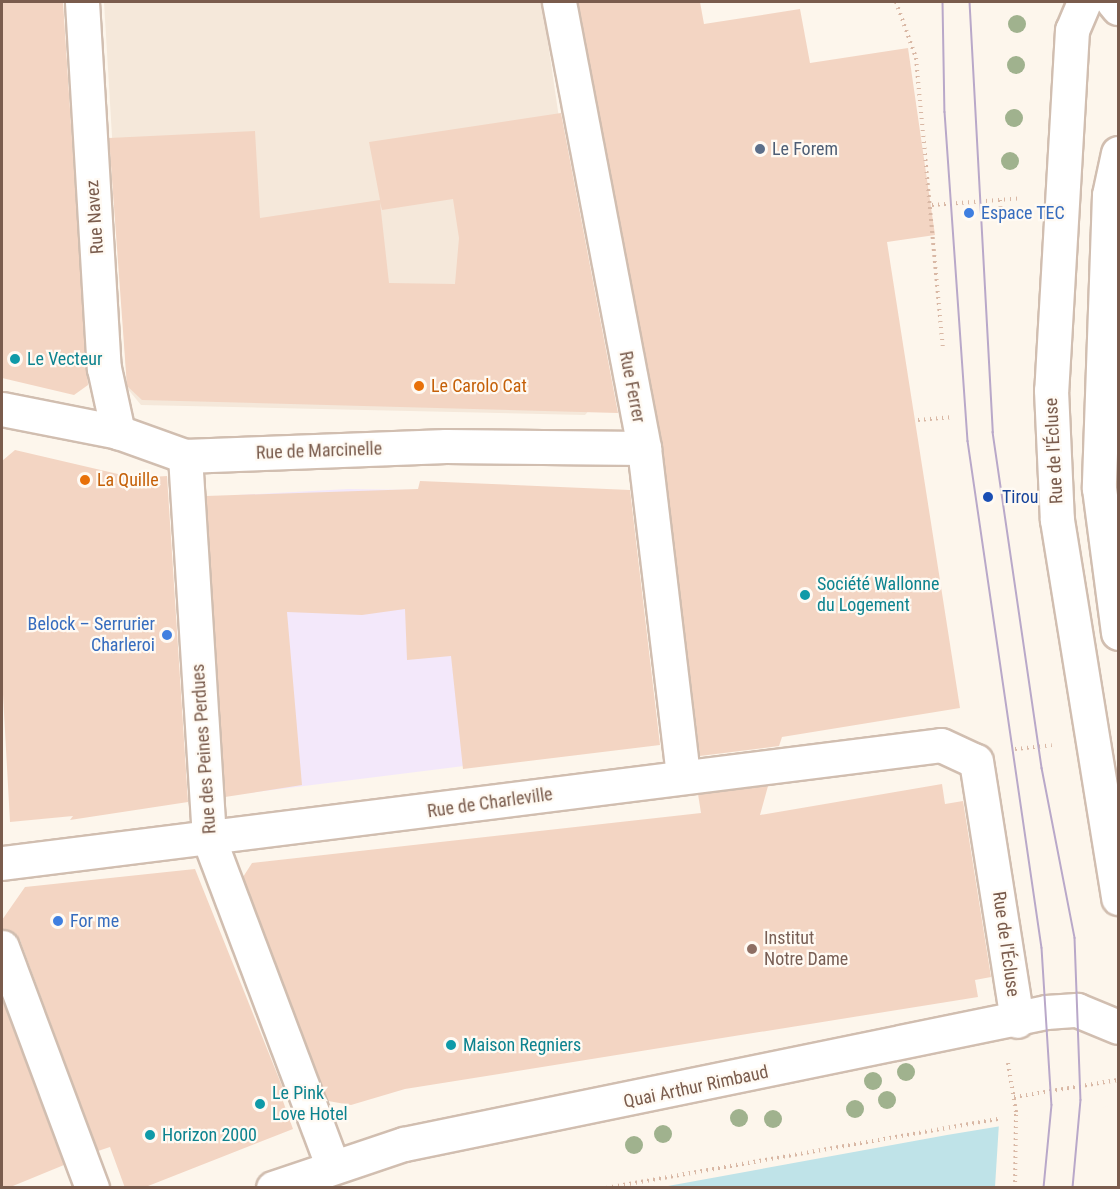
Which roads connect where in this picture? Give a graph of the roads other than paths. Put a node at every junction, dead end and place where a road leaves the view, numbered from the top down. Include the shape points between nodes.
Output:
1 (82, 2) edge
2 (559, 2) edge
3 (1084, 2) edge
4 (1113, 2) edge
5 (1119, 8) edge
6 (1119, 153) edge
7 (1111, 395) edge
8 (2, 409) edge
9 (118, 432) junction
10 (644, 448) junction
11 (184, 456) junction
12 (1119, 633) edge
13 (976, 761) joint
14 (683, 776) junction
15 (209, 839) junction
16 (2, 863) edge
17 (1119, 898) edge
18 (2, 947) edge
19 (1017, 1021) junction
20 (1119, 1027) edge
21 (332, 1165) junction
22 (92, 1188) edge
23 (273, 1188) edge

1 - 9 street, Rue Navez via 104,368
2 - 10 street, Rue Ferrer
3 - 17 street, Rue de l'Écluse via 1072,30 1051,390 1057,520
4 - 5 street
6 - 7 street via 1109,195
7 - 12 street via 1099,488
8 - 9 street, Rue de Marcinelle
9 - 11 street, Rue de Marcinelle
10 - 11 street, Rue de Marcinelle via 446,446
10 - 14 street, Rue Ferrer
11 - 15 street, Rue des Peines Perdues
13 - 14 street, Rue de Charleville via 941,745
13 - 19 street, Rue de l'Écluse
14 - 15 street, Rue de Charleville
15 - 16 street, Rue de Charleville
15 - 21 street, Rue des Peines Perdues
18 - 22 street
19 - 20 street, Quai Arthur Rimbaud via 1077,1010
19 - 21 street, Quai Arthur Rimbaud via 404,1144
21 - 23 street, Quai Arthur Rimbaud

